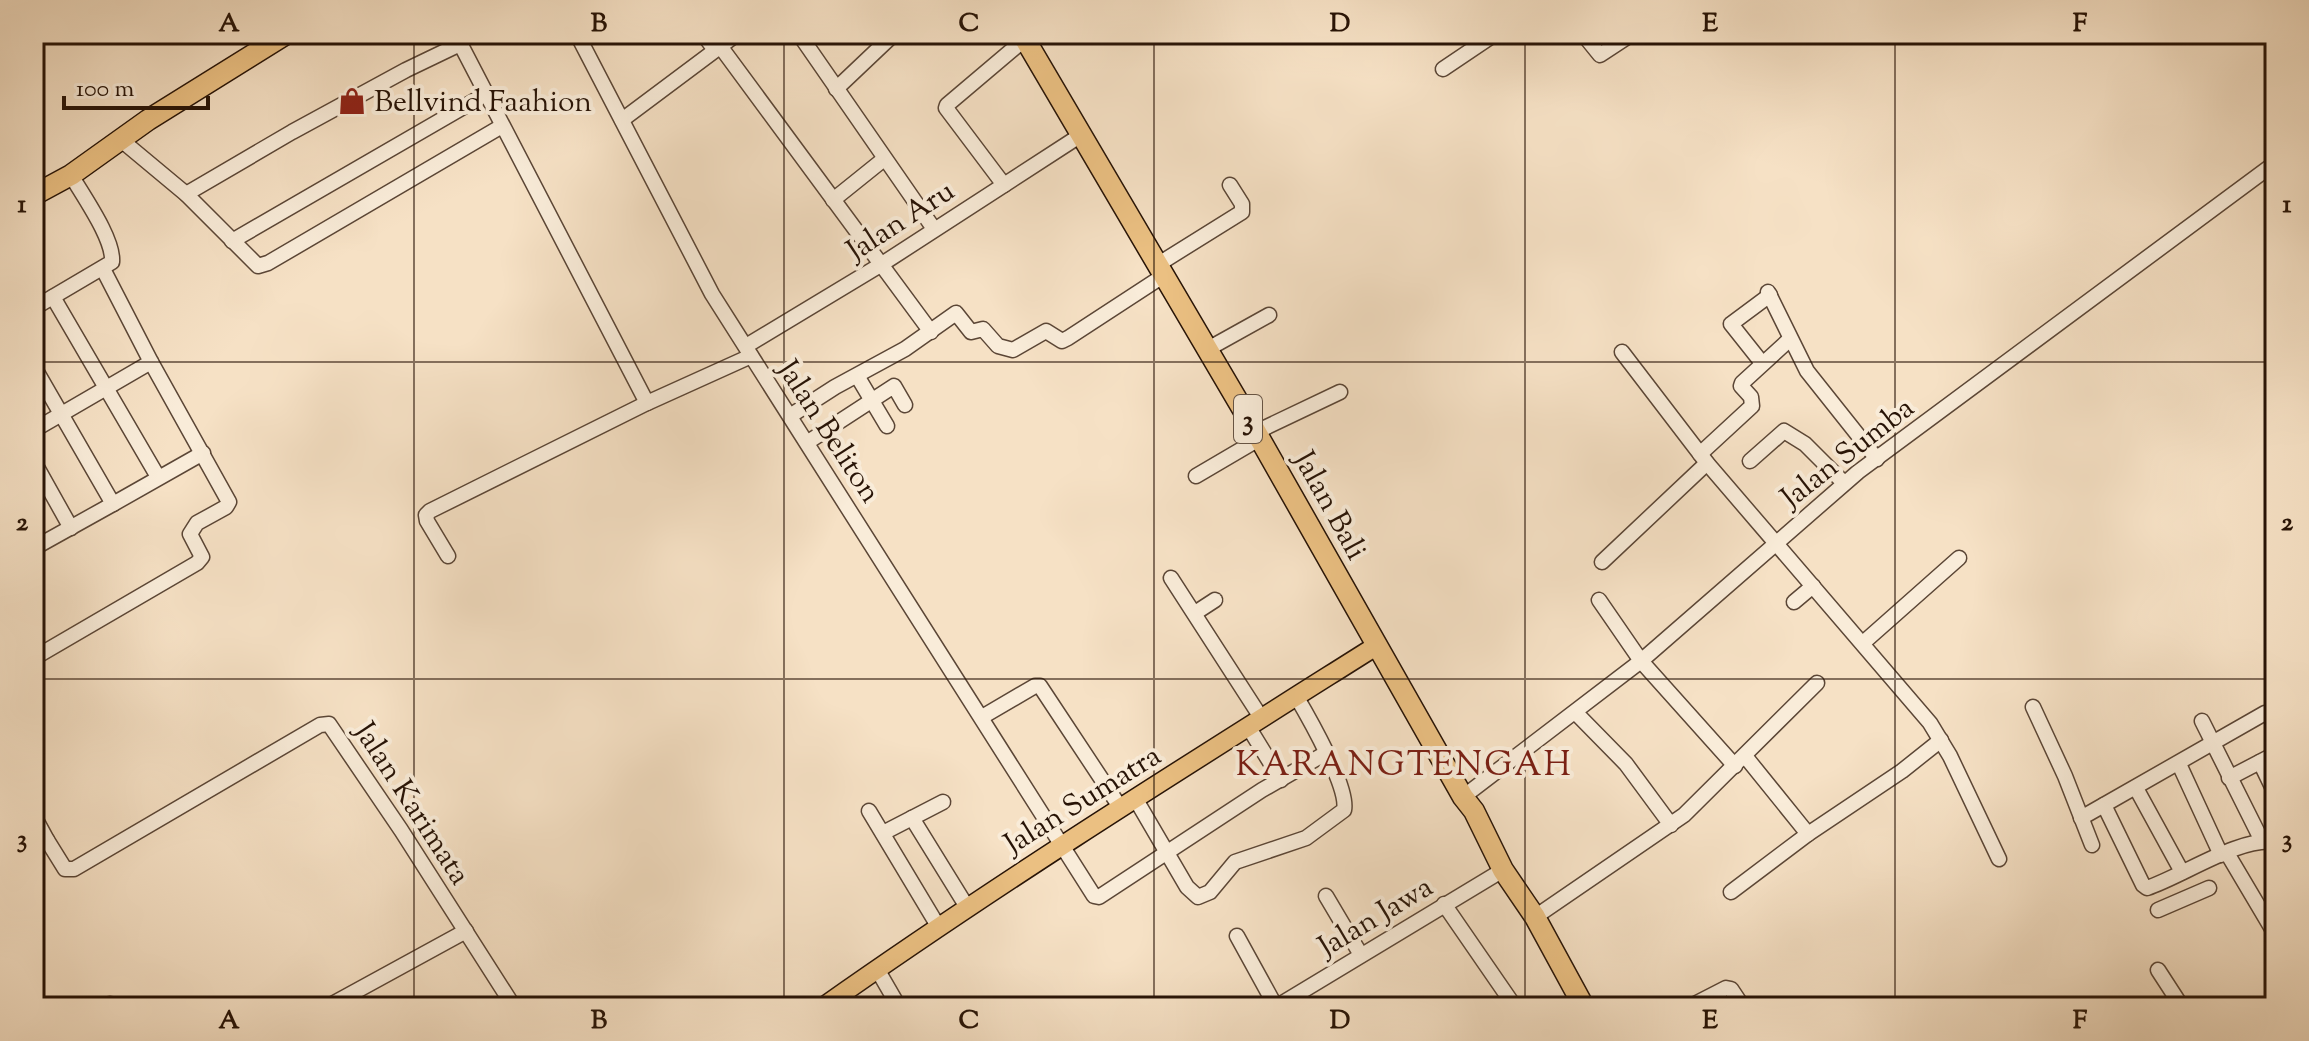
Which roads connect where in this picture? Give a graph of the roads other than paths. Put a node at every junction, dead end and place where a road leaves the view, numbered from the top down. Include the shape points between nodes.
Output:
1 (286, 34) edge
2 (577, 34) edge
3 (703, 34) edge
4 (799, 34) edge
5 (894, 34) edge
6 (1495, 34) edge
7 (1583, 34) edge
8 (1632, 34) edge
9 (1023, 36) edge
10 (724, 41) edge
11 (1443, 69) dead end
12 (836, 89) junction
13 (486, 94) junction
14 (622, 120) junction
15 (502, 126) junction
16 (1081, 135) junction
17 (120, 139) junction
18 (884, 159) junction
19 (2275, 163) edge
20 (71, 175) junction
21 (1004, 185) junction
22 (1230, 185) dead end
23 (186, 194) junction
24 (34, 195) edge
25 (833, 200) junction
26 (934, 229) junction
27 (232, 241) junction
28 (882, 264) junction
29 (103, 269) junction
30 (1160, 271) junction
31 (53, 297) junction
32 (34, 308) edge
33 (1269, 315) dead end
34 (931, 332) junction
35 (1790, 339) junction
36 (1206, 350) junction
37 (748, 351) junction
38 (1622, 352) dead end
39 (151, 362) junction
40 (1762, 363) junction
41 (34, 367) edge
42 (859, 379) dead end
43 (107, 389) junction
44 (1340, 392) dead end
45 (872, 401) junction
46 (647, 403) junction
47 (905, 405) dead end
48 (62, 415) junction
49 (790, 416) junction
50 (887, 426) dead end
51 (34, 430) edge
52 (1258, 436) junction
53 (808, 442) junction
54 (203, 453) junction
55 (1704, 459) junction
56 (1877, 459) junction
57 (1750, 461) dead end
58 (34, 462) edge
59 (1196, 476) dead end
60 (158, 477) junction
61 (1844, 483) junction
62 (113, 504) junction
63 (71, 528) junction
64 (1775, 542) junction
65 (34, 548) edge
66 (448, 556) dead end
67 (1959, 558) dead end
68 (1602, 562) dead end
69 (1171, 578) dead end
70 (1813, 586) junction
71 (1215, 600) dead end
72 (1599, 600) dead end
73 (1794, 602) dead end
74 (1195, 613) junction
75 (1863, 643) junction
76 (1376, 646) junction
77 (34, 658) edge
78 (1648, 669) junction
79 (1817, 683) dead end
80 (1296, 696) junction
81 (2033, 707) dead end
82 (1576, 713) junction
83 (982, 717) junction
84 (2202, 721) dead end
85 (2275, 721) edge
86 (1256, 724) junction
87 (1941, 740) junction
88 (2212, 742) junction
89 (1326, 753) junction
90 (2275, 754) edge
91 (1740, 761) junction
92 (2260, 762) junction
93 (2179, 764) junction
94 (2229, 778) junction
95 (1281, 780) junction
96 (2136, 788) junction
97 (2275, 793) edge
98 (943, 802) dead end
99 (1127, 802) junction
100 (1469, 805) junction
101 (2104, 805) junction
102 (869, 811) dead end
103 (34, 816) edge
104 (912, 818) junction
105 (2081, 818) junction
106 (1671, 825) junction
107 (883, 833) junction
108 (1808, 834) junction
109 (2268, 841) edge
110 (40, 844) edge
111 (1062, 844) junction
112 (2092, 845) dead end
113 (1167, 854) junction
114 (2224, 854) junction
115 (1999, 859) dead end
116 (1503, 870) junction
117 (2178, 874) junction
118 (2209, 888) dead end
119 (1731, 892) dead end
120 (1326, 896) dead end
121 (2182, 900) junction
122 (1444, 904) junction
123 (967, 907) junction
124 (2158, 910) dead end
125 (1535, 917) junction
126 (938, 926) junction
127 (466, 931) junction
128 (2275, 934) edge
129 (1237, 936) dead end
130 (1361, 955) junction
131 (877, 969) junction
132 (2158, 970) dead end
133 (1512, 1006) edge
134 (327, 1007) edge
135 (514, 1007) edge
136 (823, 1007) edge
137 (899, 1007) edge
138 (1276, 1007) edge
139 (1584, 1007) edge
140 (1689, 1007) edge
141 (1743, 1007) edge
142 (2182, 1007) edge

1 - 17 highway
2 - 14 street, Jalan Beliton
3 - 10 street
4 - 12 street
5 - 12 street
6 - 11 street
7 - 8 street via 1600,55
9 - 16 highway, Jalan Bali / 3
9 - 21 street via 946,108
10 - 14 street
10 - 25 street
12 - 18 street
13 - 15 street
13 - 23 street via 462,47 456,45
13 - 27 street
14 - 37 street, Jalan Beliton via 712,294
15 - 27 street via 264,265 253,263
15 - 46 street
16 - 21 street, Jalan Aru
16 - 30 highway, Jalan Bali / 3
17 - 20 highway
17 - 23 street
18 - 25 street
18 - 26 street
19 - 56 street, Jalan Sumba
20 - 24 highway
20 - 29 street via 112,251 112,262
21 - 26 street, Jalan Aru
22 - 30 street via 1242,212
23 - 27 street
25 - 28 street
26 - 28 street, Jalan Aru
28 - 34 street
28 - 37 street, Jalan Aru
29 - 31 street
29 - 39 street
30 - 34 street via 1062,341 1046,331 1013,350 998,346 983,329 971,332 956,313
30 - 36 highway, Jalan Bali / 3
31 - 32 street
31 - 43 street
33 - 36 street
34 - 49 street
35 - 40 street
35 - 40 street via 1769,294 1731,324
35 - 56 street via 1807,371
36 - 52 highway, Jalan Bali / 3
37 - 46 street, Jalan Aru
37 - 49 street, Jalan Beliton
38 - 55 street
39 - 43 street
39 - 54 street
40 - 55 street via 1741,386 1752,406
41 - 48 street
42 - 45 street
43 - 48 street
43 - 60 street
44 - 52 street
45 - 47 street via 890,379
45 - 50 street
45 - 53 street
46 - 66 street, Jalan Aru via 430,511 427,521
48 - 51 street
48 - 62 street
49 - 53 street, Jalan Beliton
52 - 59 street
52 - 76 highway, Jalan Bali / 3
53 - 83 street, Jalan Beliton
54 - 60 street
54 - 77 street via 229,502 191,530 201,560
55 - 64 street
55 - 68 street
56 - 61 street, Jalan Sumba
57 - 61 street via 1784,431
58 - 63 street
60 - 62 street
61 - 64 street, Jalan Sumba
62 - 63 street
63 - 65 street
64 - 70 street
64 - 78 street, Jalan Sumba
67 - 75 street
69 - 74 street
70 - 73 street
70 - 75 street
71 - 74 street
72 - 78 street
74 - 86 street
75 - 87 street
76 - 80 main road, Jalan Sumatra
76 - 100 highway, Jalan Bali / 3
78 - 82 street, Jalan Sumba
78 - 91 street
79 - 91 street
80 - 86 main road, Jalan Sumatra
80 - 89 street
81 - 105 street
82 - 100 street, Jalan Sumba
82 - 106 street via 1626,764
83 - 99 street via 1040,686
83 - 111 street, Jalan Beliton
84 - 88 street
85 - 88 street via 2268,712
86 - 95 street
86 - 99 main road, Jalan Sumatra
87 - 108 street
87 - 115 street
88 - 93 street
88 - 94 street
89 - 95 street
89 - 113 street via 1346,805 1306,838 1235,862 1210,892 1198,897
90 - 92 street
91 - 106 street
91 - 108 street
92 - 94 street
92 - 97 street
93 - 96 street
93 - 114 street
94 - 109 street
95 - 113 street
96 - 101 street
96 - 117 street
98 - 104 street
99 - 111 main road, Jalan Sumatra
99 - 113 street
100 - 116 highway, Jalan Bali / 3
101 - 105 street
101 - 117 street via 2145,887
102 - 107 street
103 - 110 street
104 - 107 street
104 - 123 street
105 - 112 street
106 - 125 street
107 - 126 street
108 - 119 street
109 - 114 street
110 - 127 street, Jalan Karimata via 65,869 74,869 329,724
111 - 113 street, Jalan Beliton via 1096,898
111 - 123 main road, Jalan Sumatra
114 - 117 street
114 - 128 street
116 - 122 street, Jalan Jawa
116 - 125 highway, Jalan Bali / 3
117 - 121 street
118 - 121 street
120 - 130 street
121 - 124 street
122 - 130 street, Jalan Jawa
122 - 133 street
123 - 126 main road, Jalan Sumatra
125 - 139 highway, Jalan Bali / 3
126 - 131 main road, Jalan Sumatra
127 - 134 street
127 - 135 street, Jalan Karimata
129 - 138 street
130 - 138 street, Jalan Jawa
131 - 136 main road, Jalan Sumatra
131 - 137 street
132 - 142 street
140 - 141 street via 1726,988

